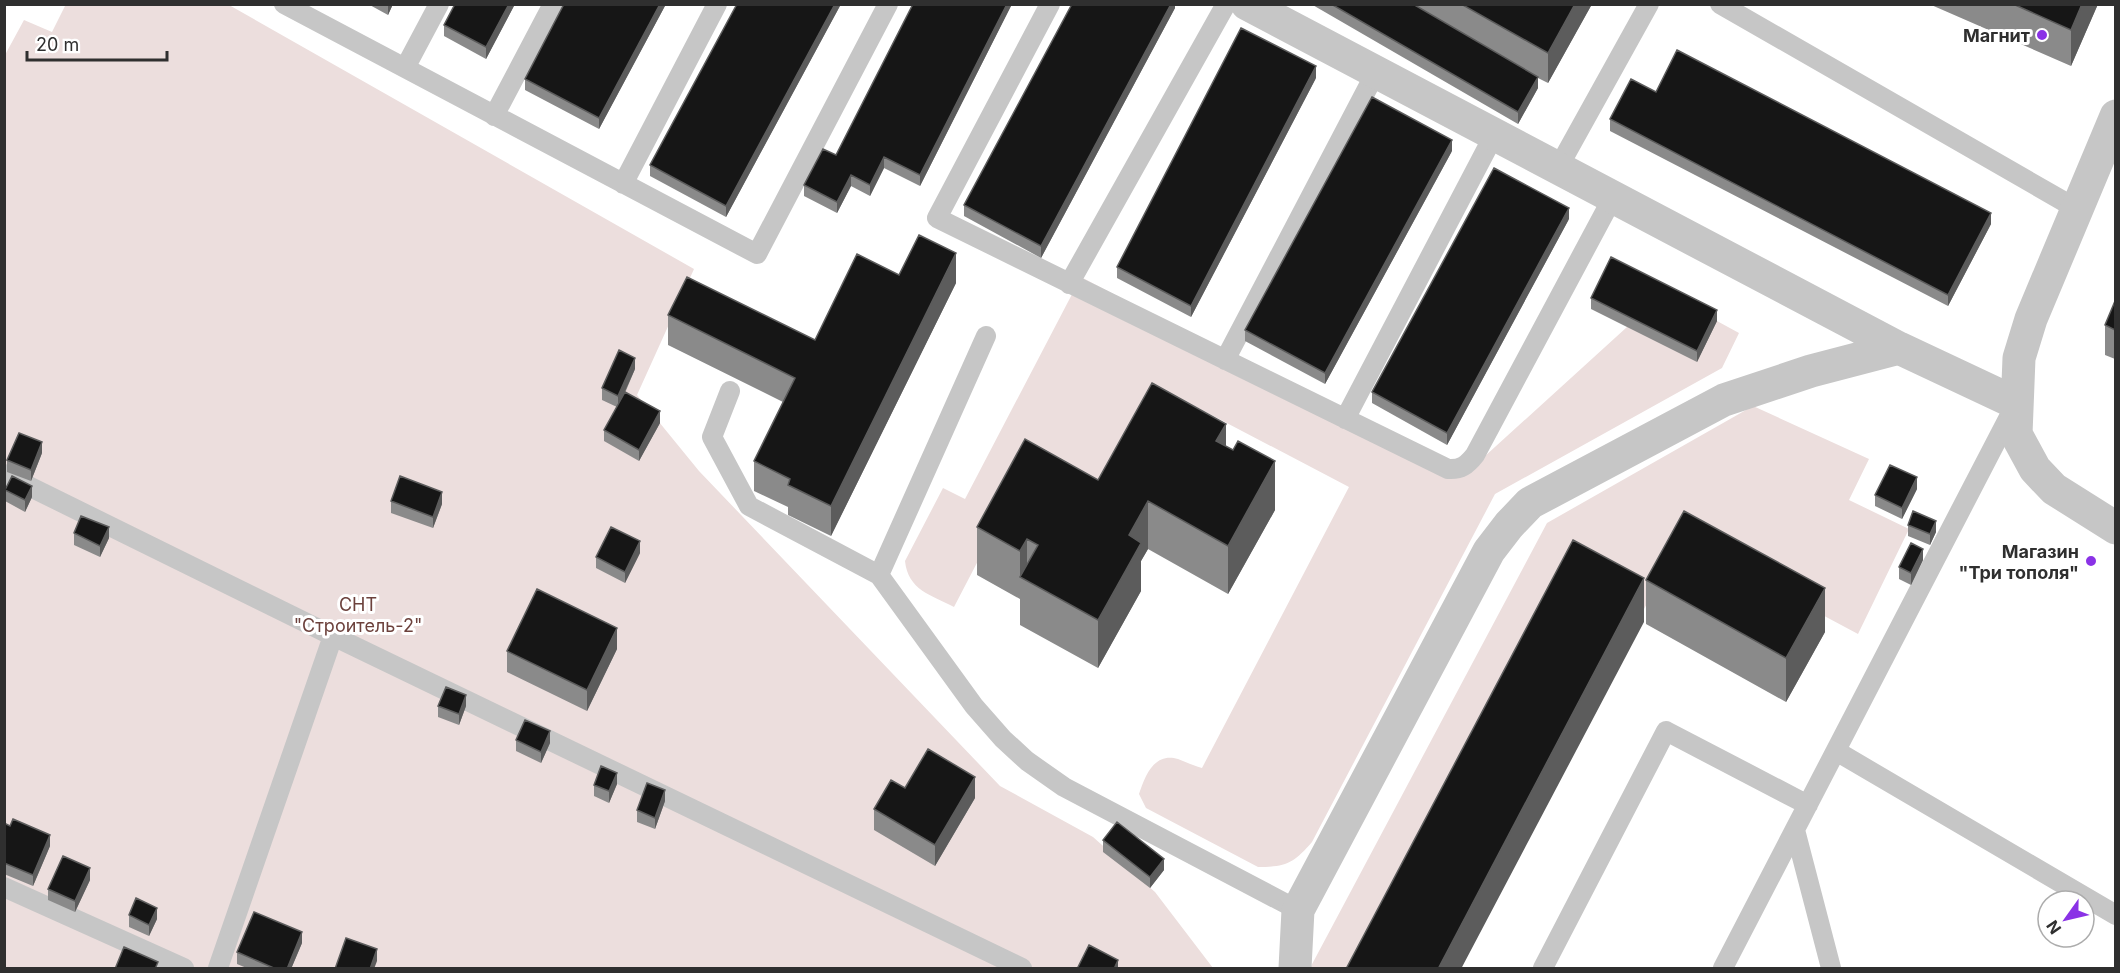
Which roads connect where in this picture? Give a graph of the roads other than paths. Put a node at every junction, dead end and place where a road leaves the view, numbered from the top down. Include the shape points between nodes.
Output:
1 (284, 4) edge
2 (439, 4) edge
3 (553, 4) edge
4 (717, 4) edge
5 (888, 4) edge
6 (1050, 4) edge
7 (1226, 4) edge
8 (1247, 4) edge
9 (1649, 4) edge
10 (1720, 4) edge
11 (405, 69) junction
12 (1376, 72) junction
13 (494, 116) junction
14 (2115, 116) edge
15 (1494, 135) junction
16 (1558, 168) junction
17 (623, 183) junction
18 (1612, 197) junction
19 (2077, 209) junction
20 (1070, 284) junction
21 (986, 336) dead end
22 (1899, 348) junction
23 (1225, 360) junction
24 (730, 392) dead end
25 (2016, 403) junction
26 (1345, 419) junction
27 (4, 474) edge
28 (2115, 528) edge
29 (879, 575) junction
30 (333, 636) junction
31 (1836, 751) junction
32 (1808, 805) junction
33 (1795, 830) junction
34 (4, 887) edge
35 (1298, 910) junction
36 (2115, 915) edge
37 (184, 969) edge
38 (218, 969) edge
39 (1022, 969) edge
40 (1295, 969) edge
41 (1543, 969) edge
42 (1723, 969) edge
43 (1831, 969) edge

1 - 11 lane
2 - 11 lane
3 - 13 lane
4 - 17 lane
5 - 17 lane via 757,254
6 - 20 lane via 938,219
7 - 20 lane
8 - 12 street
9 - 16 lane
10 - 19 lane
11 - 13 lane
12 - 15 street
12 - 23 lane
13 - 17 lane
14 - 19 street
15 - 16 street
15 - 26 lane
16 - 18 street
18 - 22 street
18 - 26 lane via 1469,463 1459,469 1448,469
19 - 25 street via 2019,357
20 - 23 lane
21 - 29 lane
22 - 25 street
22 - 35 street via 1811,371 1724,400 1530,503 1489,551
23 - 26 lane
24 - 29 lane via 712,437 749,506
25 - 28 street via 2016,434 2035,469 2054,489
25 - 31 lane
27 - 30 lane
29 - 35 lane via 974,706 1027,761 1064,787
30 - 38 lane
30 - 39 lane
31 - 32 lane
31 - 36 lane
32 - 33 lane
32 - 41 lane via 1666,731
33 - 42 lane
33 - 43 lane
34 - 37 lane
35 - 40 street

